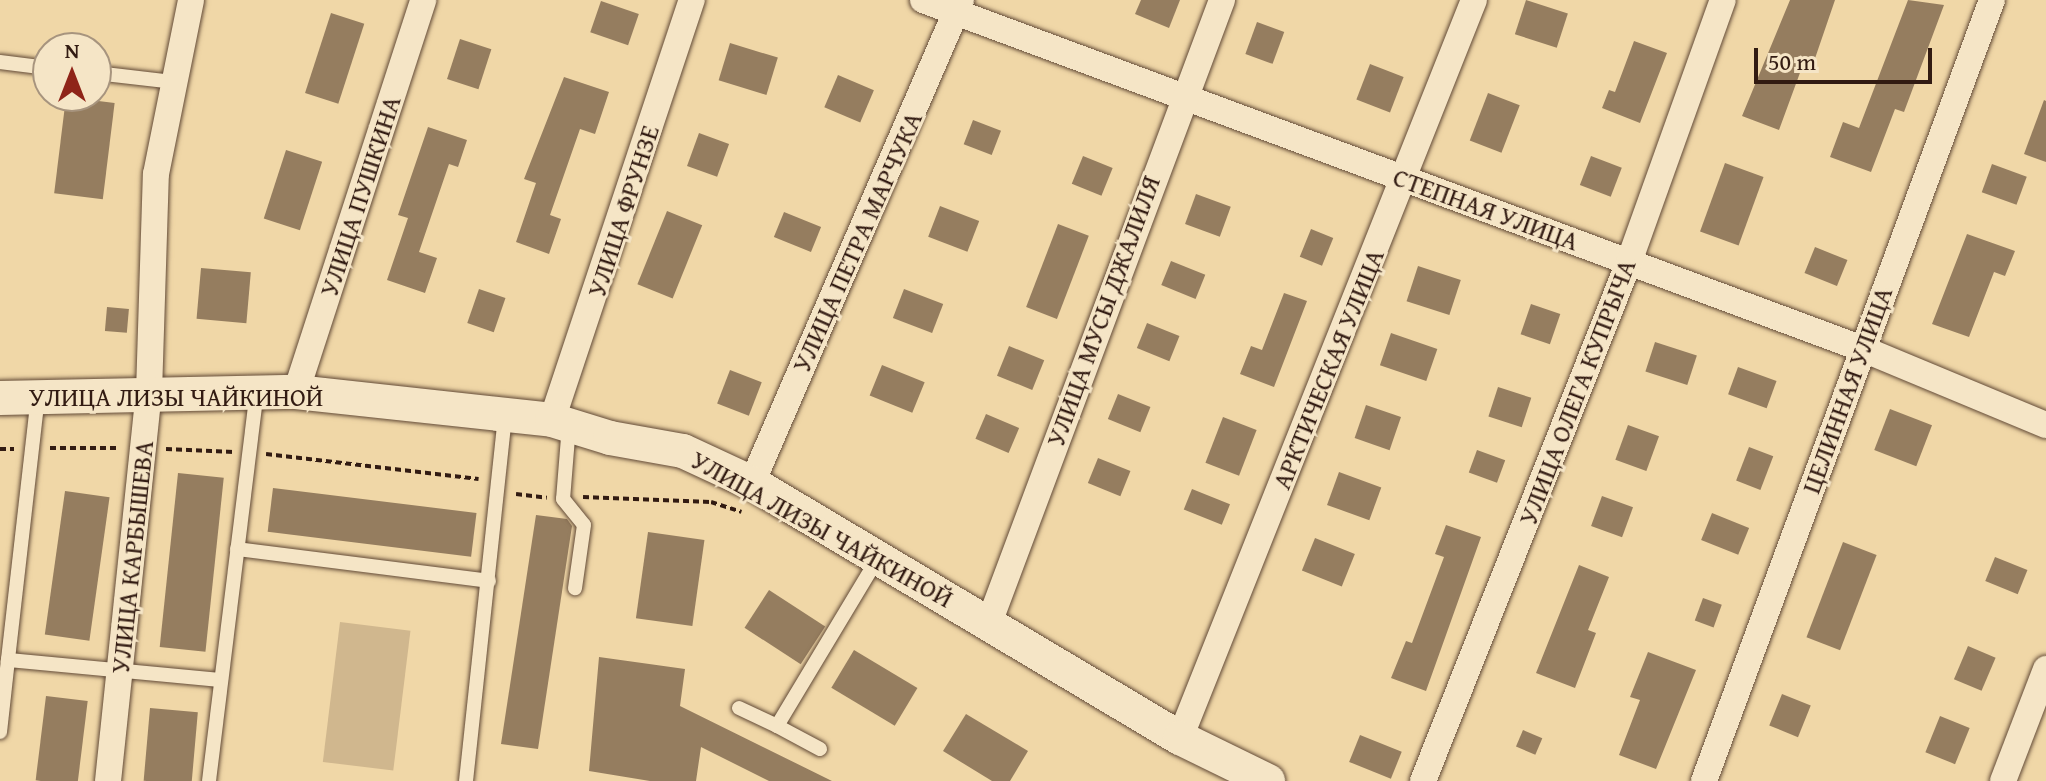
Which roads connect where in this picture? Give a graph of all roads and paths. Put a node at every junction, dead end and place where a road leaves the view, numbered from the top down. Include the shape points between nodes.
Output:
1 (191, 0) edge
2 (423, 0) edge
3 (692, 0) edge
4 (923, 0) edge
5 (1222, 0) edge
6 (1474, 0) edge
7 (1723, 0) edge
8 (1992, 0) edge
9 (959, 6) edge
10 (0, 62) edge
11 (32, 66) edge
12 (112, 75) edge
13 (174, 82) junction
14 (1182, 97) junction
15 (1404, 179) junction
16 (1629, 262) junction
17 (1863, 349) junction
18 (257, 392) junction
19 (296, 392) junction
20 (149, 393) junction
21 (38, 396) junction
22 (0, 398) edge
23 (505, 415) junction
24 (560, 422) junction
25 (2046, 425) edge
26 (32, 448) junction
27 (143, 448) junction
28 (0, 449) edge
29 (249, 452) junction
30 (499, 492) junction
31 (749, 498) junction
32 (563, 499) junction
33 (237, 549) junction
34 (878, 558) junction
35 (489, 581) junction
36 (575, 588) dead end
37 (989, 623) junction
38 (8, 660) junction
39 (2046, 669) edge
40 (119, 671) junction
41 (221, 680) junction
42 (739, 708) dead end
43 (777, 726) junction
44 (0, 732) edge
45 (1180, 738) junction
46 (820, 749) dead end
47 (108, 781) edge
48 (209, 781) edge
49 (466, 781) edge
50 (1268, 781) edge
51 (1423, 781) edge
52 (1704, 781) edge
53 (2003, 781) edge

1 - 13 street, УЛИЦА КАРБЫШЕВА
2 - 19 street, УЛИЦА ПУШКИНА
3 - 24 street, УЛИЦА ФРУНЗЕ
4 - 9 street, СТЕПНАЯ УЛИЦА
5 - 14 street, УЛИЦА МУСЫ ДЖАЛИЛЯ
6 - 15 street, АРКТИЧЕСКАЯ УЛИЦА
7 - 16 street, УЛИЦА ОЛЕГА КУПРЫЧА
8 - 17 street, ЦЕЛИННАЯ УЛИЦА
9 - 14 street, СТЕПНАЯ УЛИЦА
9 - 31 street, УЛИЦА ПЕТРА МАРЧУКА
10 - 11 lane
12 - 13 lane
13 - 20 street, УЛИЦА КАРБЫШЕВА via 156,174
14 - 15 street, СТЕПНАЯ УЛИЦА
14 - 37 street, УЛИЦА МУСЫ ДЖАЛИЛЯ
15 - 16 street, СТЕПНАЯ УЛИЦА
15 - 45 street, АРКТИЧЕСКАЯ УЛИЦА
16 - 17 street, СТЕПНАЯ УЛИЦА
16 - 51 street, УЛИЦА ОЛЕГА КУПРЫЧА
17 - 25 street, СТЕПНАЯ УЛИЦА
17 - 52 street, ЦЕЛИННАЯ УЛИЦА
18 - 19 street, УЛИЦА ЛИЗЫ ЧАЙКИНОЙ
18 - 20 street, УЛИЦА ЛИЗЫ ЧАЙКИНОЙ
18 - 29 lane
19 - 23 street, УЛИЦА ЛИЗЫ ЧАЙКИНОЙ
20 - 21 street, УЛИЦА ЛИЗЫ ЧАЙКИНОЙ
20 - 27 street, УЛИЦА КАРБЫШЕВА
21 - 22 street, УЛИЦА ЛИЗЫ ЧАЙКИНОЙ
21 - 26 lane
23 - 24 street, УЛИЦА ЛИЗЫ ЧАЙКИНОЙ
23 - 30 lane
24 - 31 street, УЛИЦА ЛИЗЫ ЧАЙКИНОЙ via 683,451
24 - 32 lane
26 - 27 path
26 - 28 path
26 - 38 lane
27 - 29 path
27 - 40 street, УЛИЦА КАРБЫШЕВА
29 - 30 path via 472,475
29 - 33 lane
30 - 32 path
30 - 35 lane
31 - 32 path
31 - 34 street, УЛИЦА ЛИЗЫ ЧАЙКИНОЙ
32 - 36 lane via 584,525
33 - 35 lane
33 - 41 lane
34 - 37 street, УЛИЦА ЛИЗЫ ЧАЙКИНОЙ
34 - 43 lane
35 - 49 lane
37 - 45 street, УЛИЦА ЛИЗЫ ЧАЙКИНОЙ
38 - 40 lane
38 - 44 lane
39 - 53 street
40 - 41 lane
40 - 47 street, УЛИЦА КАРБЫШЕВА
41 - 48 lane
42 - 43 lane
43 - 46 lane
45 - 50 street, УЛИЦА ЛИЗЫ ЧАЙКИНОЙ

